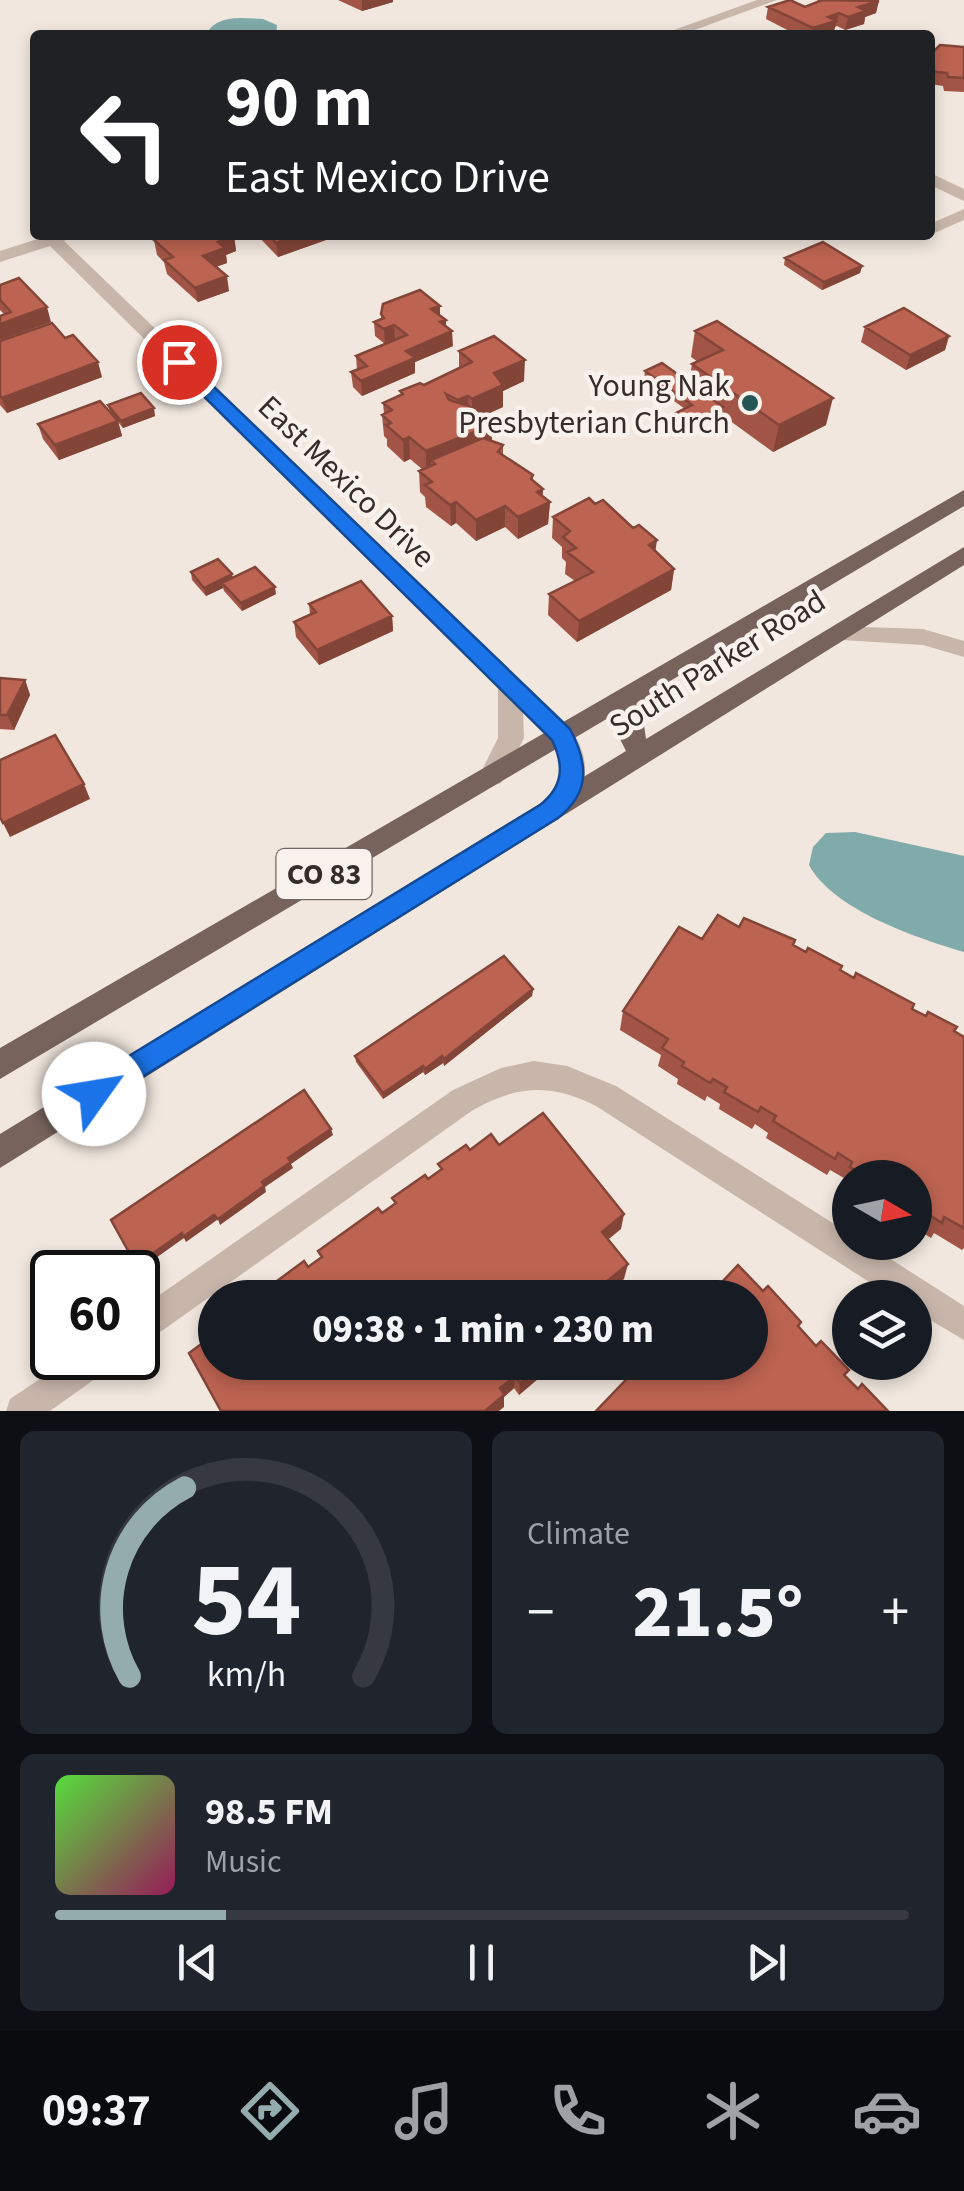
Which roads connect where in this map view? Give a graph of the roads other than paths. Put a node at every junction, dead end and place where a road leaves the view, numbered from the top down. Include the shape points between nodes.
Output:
1 (770, 0) edge
2 (683, 30) edge
3 (935, 181) edge
4 (964, 196) edge
5 (964, 214) edge
6 (935, 228) edge
7 (51, 240) edge
8 (63, 240) edge
9 (0, 258) edge
10 (964, 496) edge
11 (964, 555) edge
12 (834, 634) junction
13 (964, 648) edge
14 (647, 682) junction
15 (510, 684) junction
16 (562, 735) junction
17 (642, 754) junction
18 (492, 776) junction
19 (549, 812) junction
20 (0, 1065) edge
21 (0, 1152) edge
22 (160, 1313) edge
23 (964, 1324) edge
24 (66, 1380) edge
25 (22, 1411) edge

1 - 2 street
3 - 4 street
5 - 6 lane
7 - 9 street
8 - 15 street, East Mexico Drive
10 - 14 main road, South Parker Road / CO 83
11 - 12 main road, South Parker Road / CO 83
12 - 13 lane via 910,636
12 - 17 main road, South Parker Road / CO 83
14 - 16 main road, South Parker Road / CO 83
14 - 17 main road via 628,728
15 - 16 street, East Mexico Drive
15 - 18 street via 510,738
16 - 18 main road, South Parker Road / CO 83
16 - 19 street via 572,777
17 - 19 main road, South Parker Road / CO 83
18 - 20 main road, South Parker Road / CO 83
19 - 21 main road, South Parker Road / CO 83
22 - 23 lane via 463,1100 502,1079 536,1073 574,1080 606,1096
24 - 25 lane

